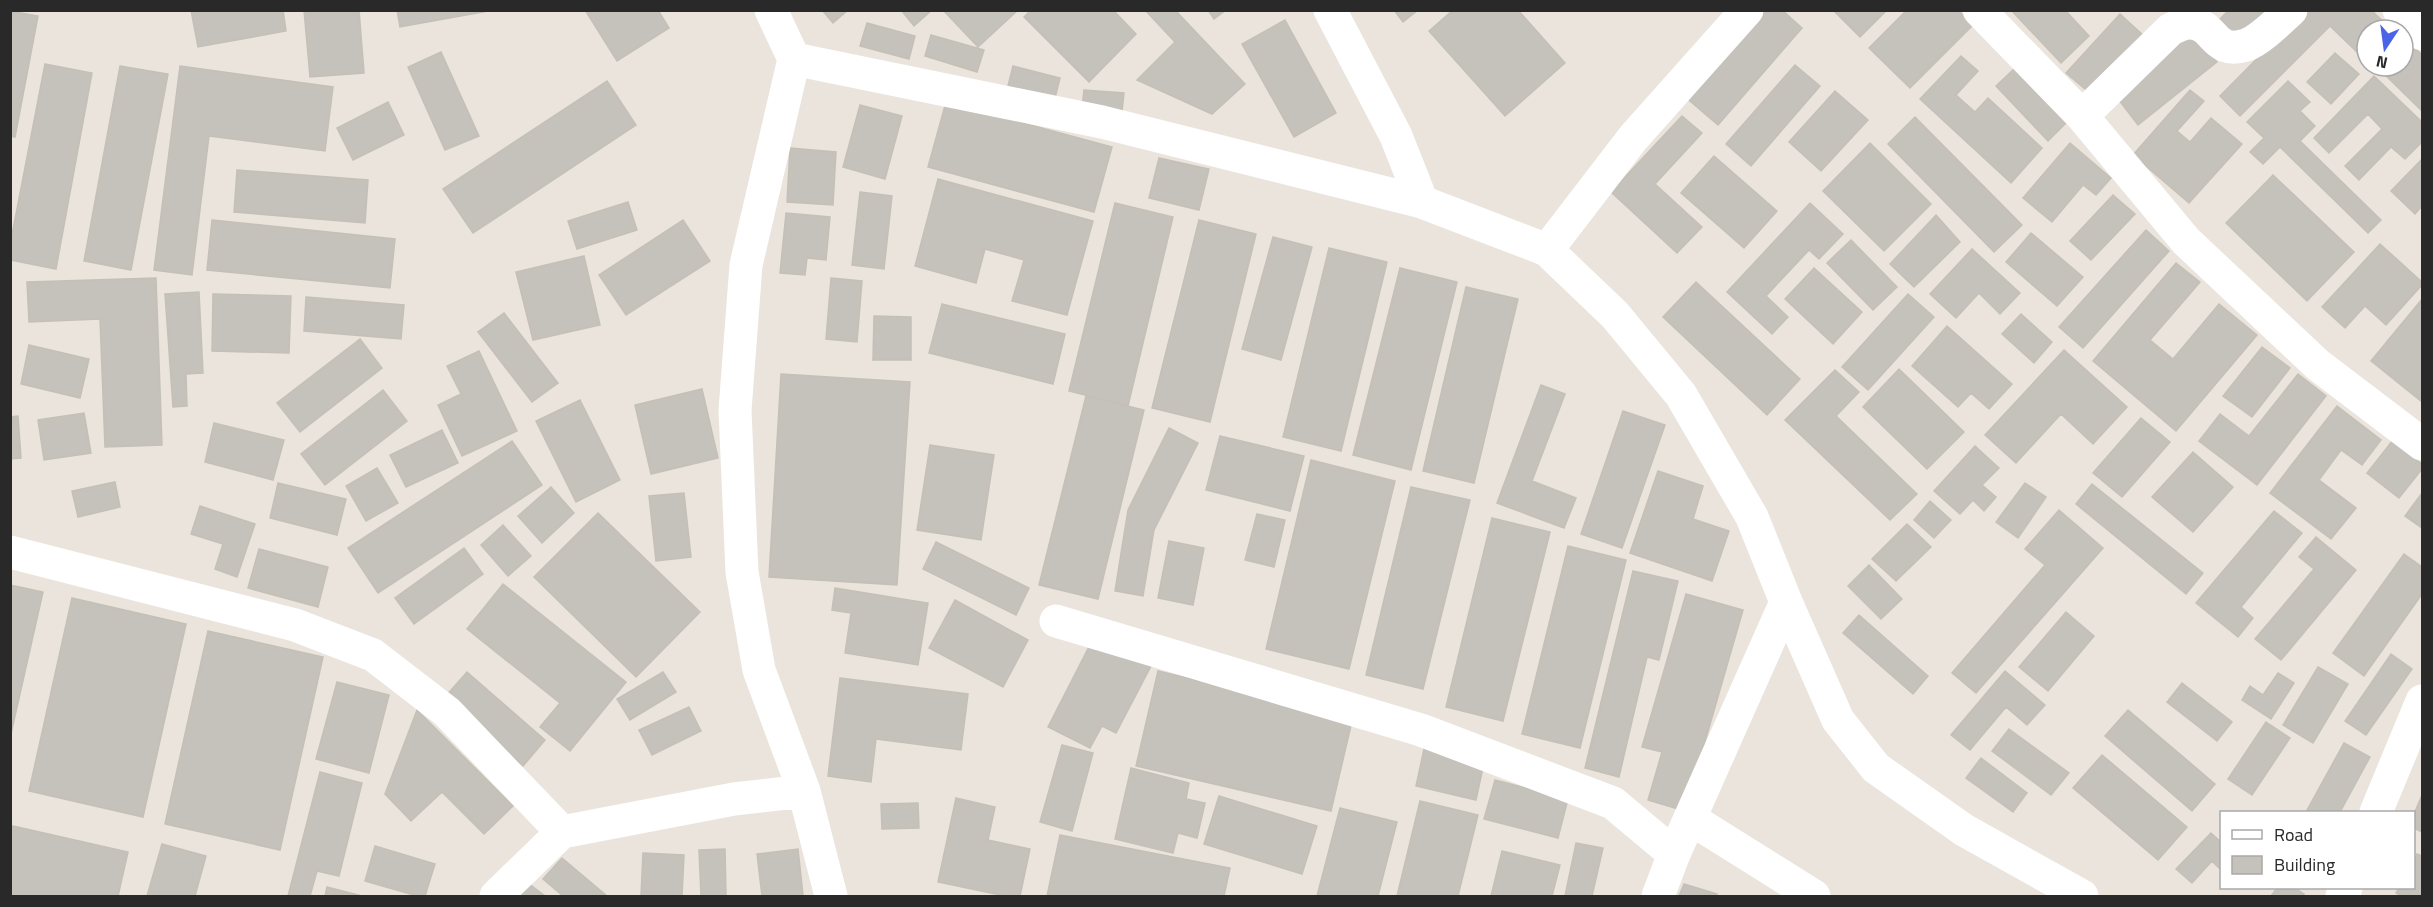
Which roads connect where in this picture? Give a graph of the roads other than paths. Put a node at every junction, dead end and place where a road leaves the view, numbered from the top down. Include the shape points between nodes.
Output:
1 (771, 10) edge
2 (1330, 10) edge
3 (1747, 10) edge
4 (1979, 10) edge
5 (2291, 10) edge
6 (2399, 10) edge
7 (2422, 34) edge
8 (794, 59) junction
9 (2082, 116) junction
10 (1422, 202) junction
11 (1547, 250) junction
12 (2422, 444) edge
13 (10, 552) edge
14 (1786, 602) junction
15 (1056, 621) dead end
16 (2419, 719) edge
17 (804, 791) junction
18 (2377, 811) edge
19 (1691, 819) junction
20 (562, 832) junction
21 (1674, 854) junction
22 (496, 897) edge
23 (831, 897) edge
24 (1658, 897) edge
25 (1814, 897) edge
26 (2082, 897) edge

1 - 8 street
2 - 10 street via 1395,136
3 - 11 street via 1633,138
4 - 9 street
5 - 9 street via 2248,44 2232,47 2219,44 2207,28 2189,23 2171,29
6 - 7 street
8 - 10 street via 1102,122
8 - 17 street via 746,265 735,410 742,572 759,670
9 - 12 street via 2186,241 2318,365
10 - 11 street
11 - 14 street via 1615,315 1681,395 1752,517
13 - 20 street via 295,625 373,655 447,712
14 - 19 street
14 - 26 street via 1838,720 1876,768 1964,830
15 - 21 street via 1421,730 1613,803
16 - 18 street
17 - 20 street via 734,799
17 - 23 street
19 - 21 street
19 - 25 street
20 - 22 street
21 - 24 street

